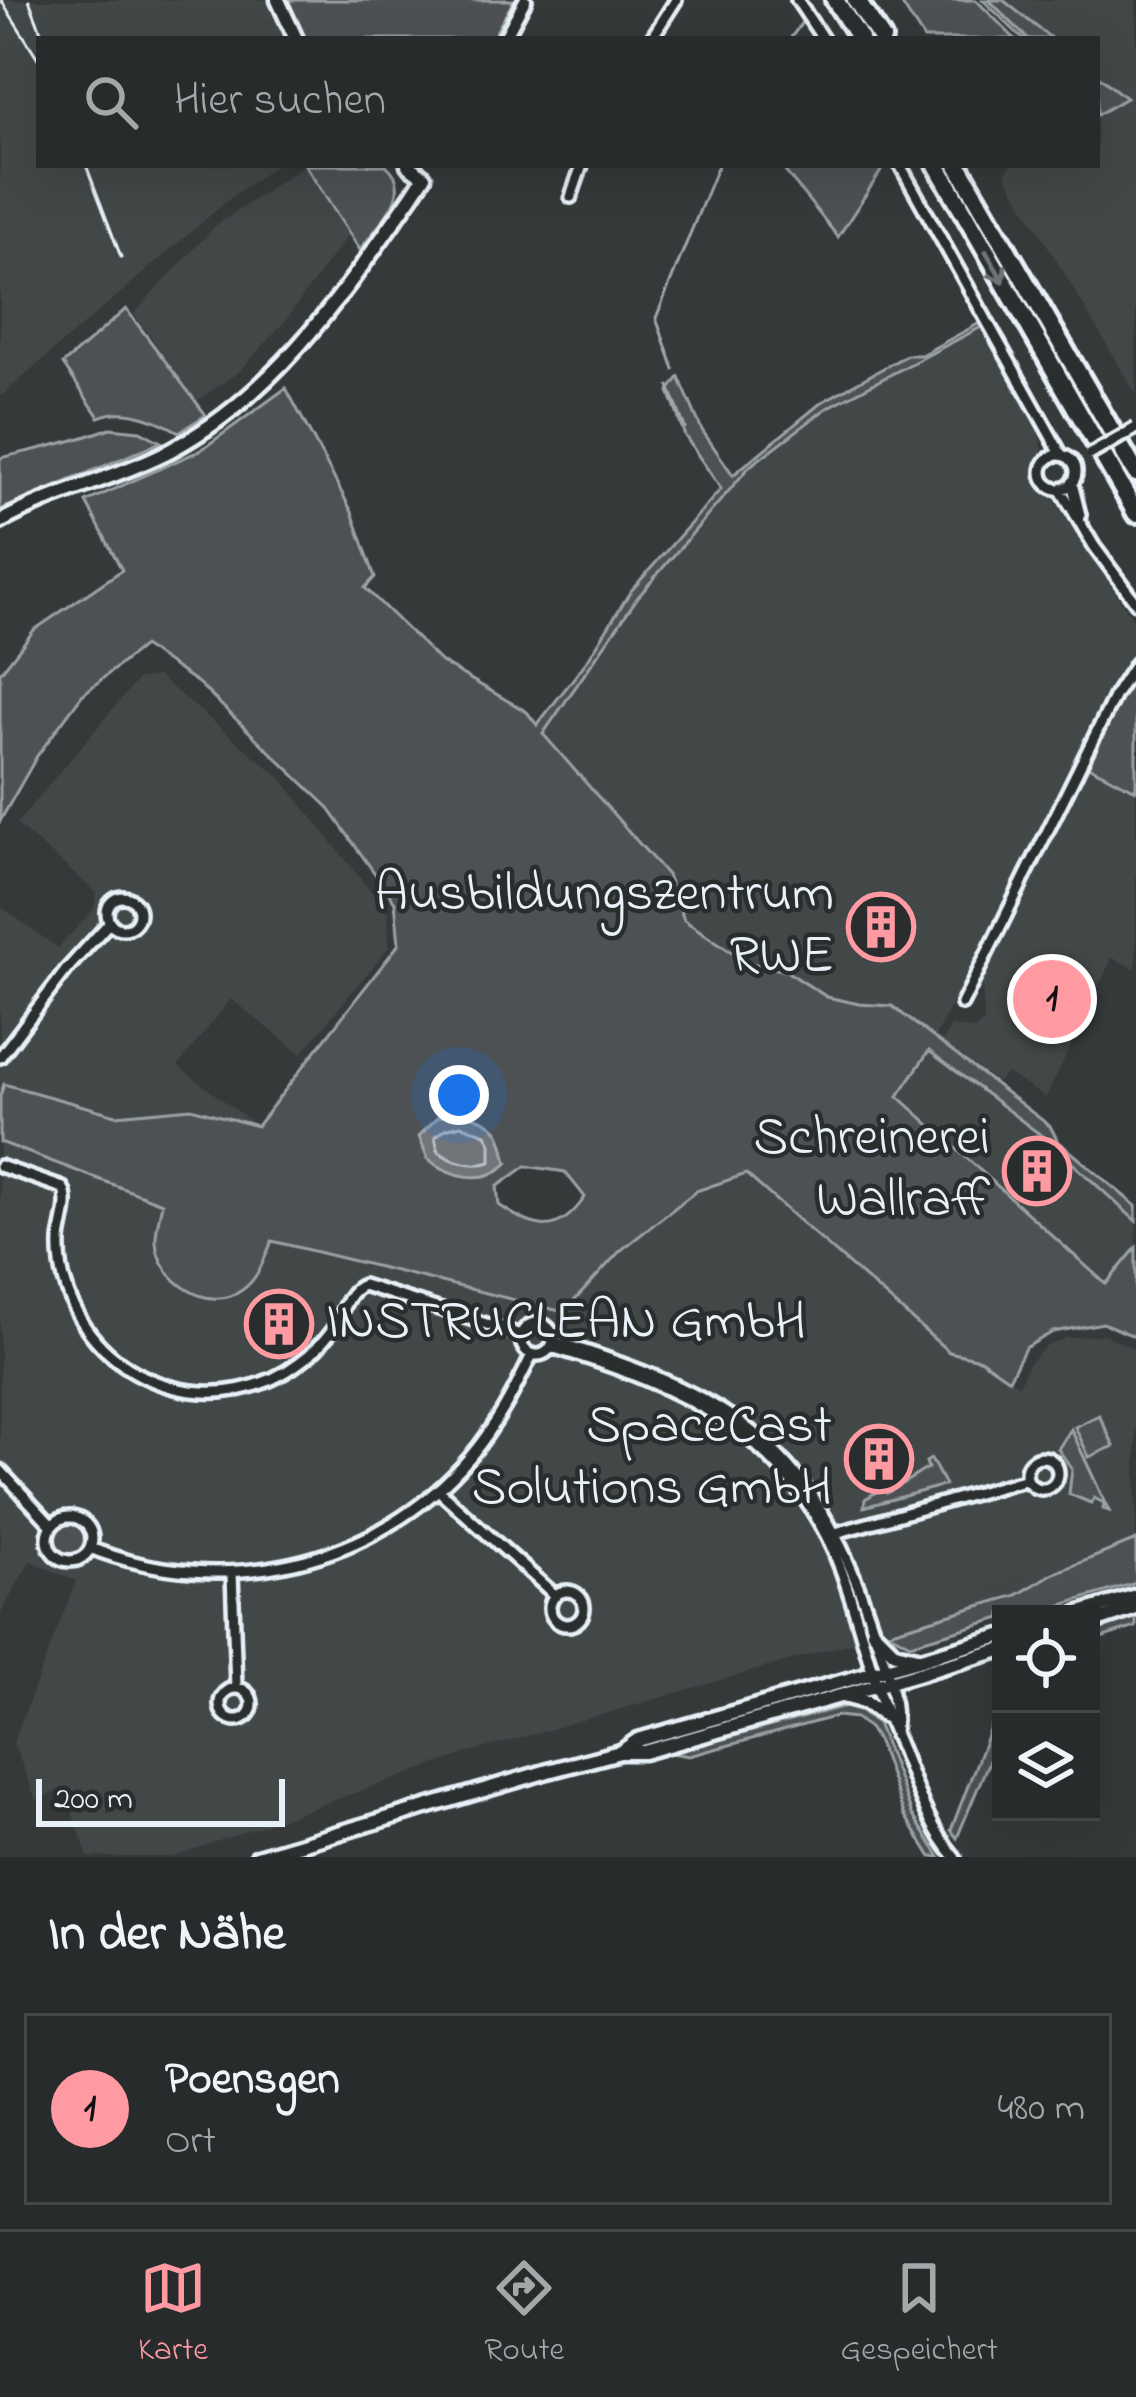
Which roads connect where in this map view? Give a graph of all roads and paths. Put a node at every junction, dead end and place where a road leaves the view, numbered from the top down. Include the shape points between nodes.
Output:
1 (278, 0) edge
2 (525, 0) edge
3 (676, 0) edge
4 (797, 0) edge
5 (835, 0) edge
6 (856, 0) edge
7 (295, 36) edge
8 (506, 36) edge
9 (653, 36) edge
10 (821, 36) edge
11 (858, 36) edge
12 (880, 36) edge
13 (581, 168) edge
14 (902, 168) edge
15 (939, 168) edge
16 (960, 168) edge
17 (428, 171) edge
18 (571, 196) dead end
19 (1136, 428) edge
20 (1069, 460) junction
21 (1136, 473) edge
22 (1072, 483) junction
23 (1060, 489) junction
24 (1136, 513) edge
25 (0, 522) edge
26 (1086, 532) junction
27 (1136, 603) edge
28 (1136, 663) edge
29 (110, 923) dead end
30 (962, 1004) dead end
31 (0, 1058) edge
32 (0, 1166) edge
33 (521, 1335) junction
34 (552, 1344) junction
35 (532, 1355) junction
36 (0, 1470) edge
37 (1027, 1479) dead end
38 (438, 1490) junction
39 (52, 1526) junction
40 (831, 1534) junction
41 (90, 1548) junction
42 (232, 1573) junction
43 (556, 1596) dead end
44 (1136, 1596) edge
45 (1100, 1607) edge
46 (1136, 1608) edge
47 (1100, 1620) edge
48 (873, 1631) junction
49 (992, 1638) edge
50 (992, 1652) edge
51 (918, 1658) junction
52 (880, 1677) junction
53 (236, 1688) dead end
54 (842, 1696) junction
55 (885, 1716) junction
56 (894, 1732) junction
57 (620, 1752) junction
58 (257, 1857) edge
59 (955, 1857) edge

1 - 7 main road
2 - 8 street
3 - 9 street
4 - 10 street
5 - 11 highway
6 - 12 highway
13 - 18 street
14 - 20 street
15 -> 24 highway
16 - 21 highway
17 - 25 main road via 328,313 246,399 153,459
19 - 20 street, bridge
20 - 22 street
20 - 23 street via 1044,463 1042,477
22 - 23 street
22 - 26 street
23 - 26 street
26 - 27 street
28 - 30 street
29 - 31 street
32 - 33 street via 63,1188 60,1256 85,1327 128,1369 174,1389 229,1392 277,1377 319,1346 363,1285
33 - 34 street via 542,1324
33 - 35 street
34 - 35 street
34 - 40 street via 715,1412 764,1449
35 - 38 street via 498,1420
36 - 39 street
37 - 40 street
38 - 42 street via 352,1545
38 - 43 street
39 - 41 street via 82,1520
39 - 41 street via 50,1544 62,1559 81,1558
40 - 48 street
40 - 52 street
41 - 42 street via 173,1570
42 - 53 street
44 - 45 main road
46 - 47 main road
48 - 51 main road via 895,1653
48 - 52 street
49 - 51 main road
50 - 52 main road
51 - 52 main road
52 - 54 main road
52 - 55 street
52 - 56 street
52 - 57 main road via 638,1740
54 - 55 main road
54 - 57 main road
55 - 56 street
56 - 59 street via 923,1809
57 - 58 main road

